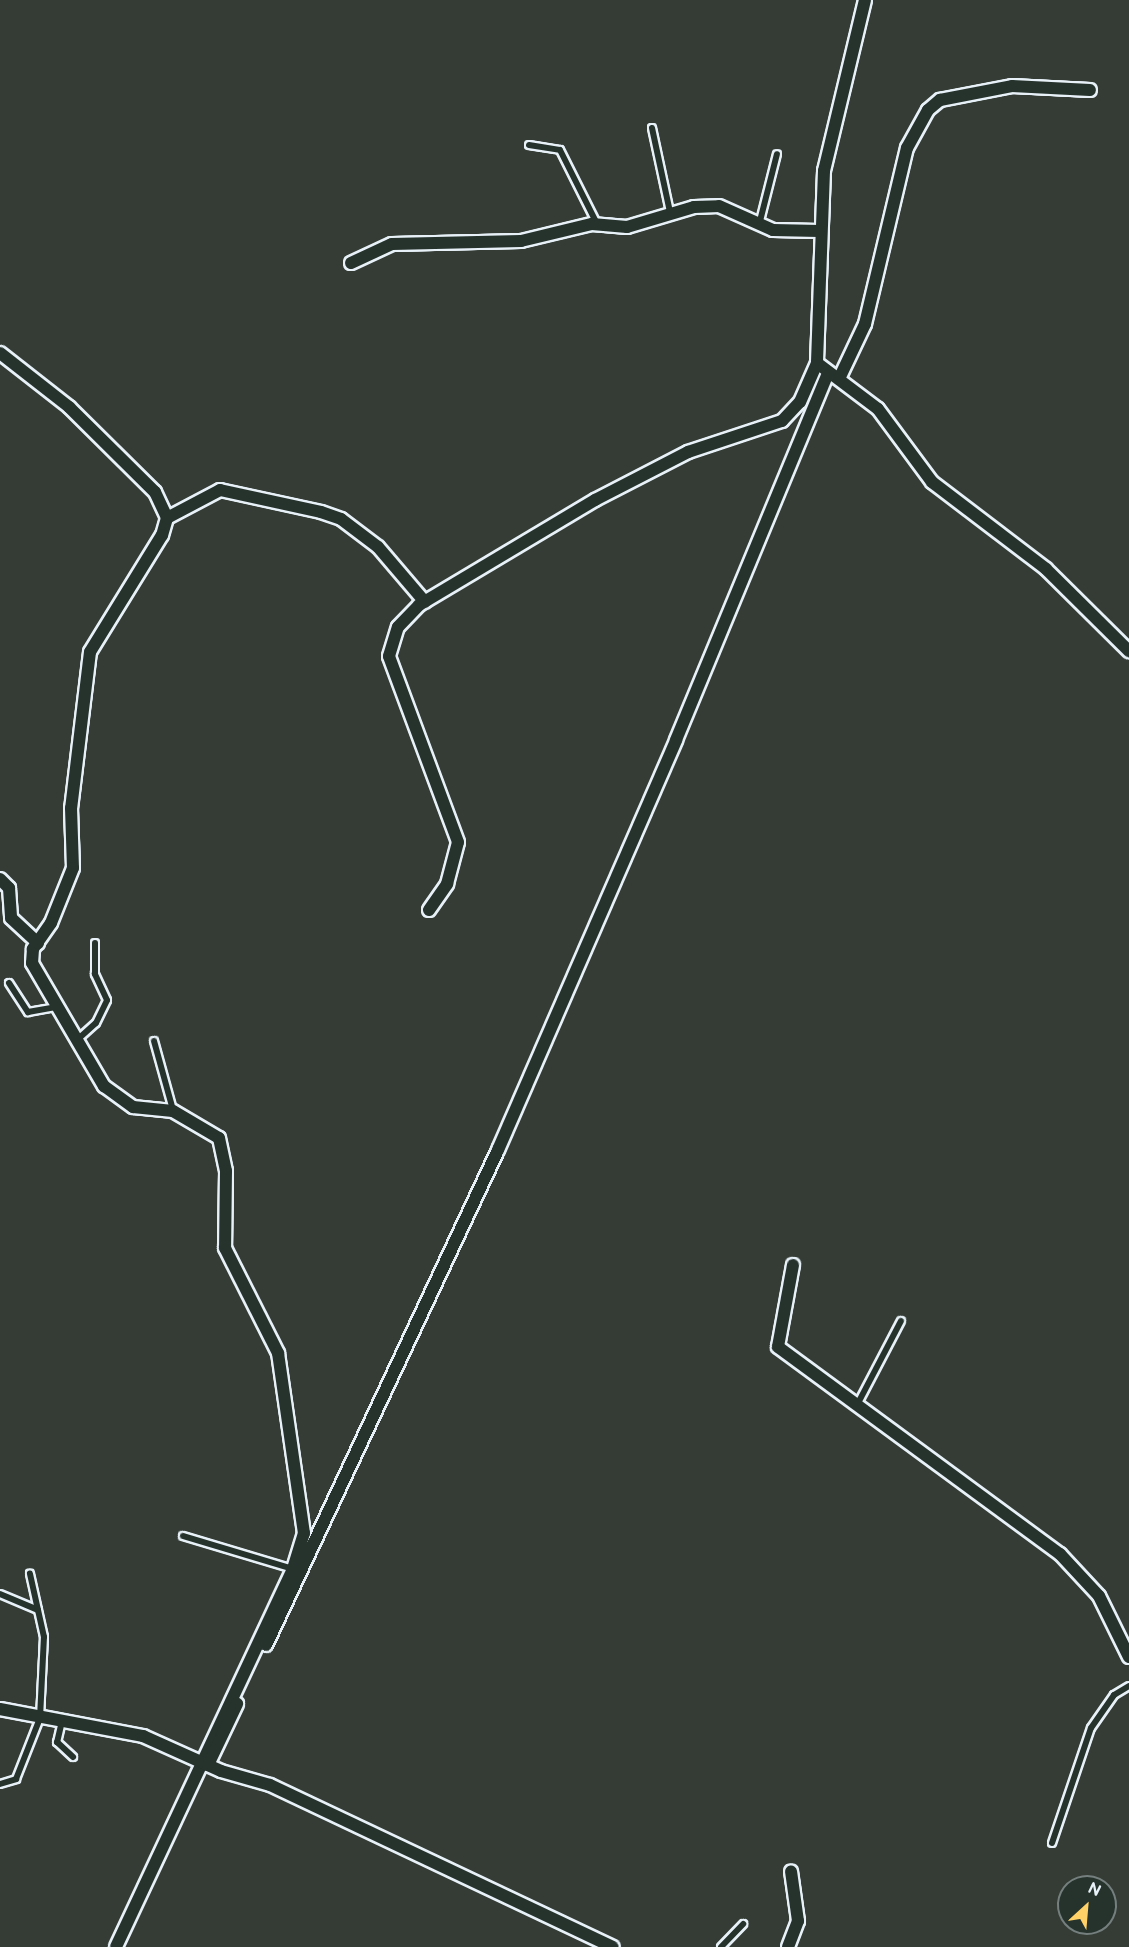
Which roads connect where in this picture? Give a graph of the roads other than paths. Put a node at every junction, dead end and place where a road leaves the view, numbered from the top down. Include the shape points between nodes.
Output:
1 (865, 0) edge
2 (1090, 90) dead end
3 (652, 128) dead end
4 (529, 145) dead end
5 (777, 154) dead end
6 (670, 212) junction
7 (598, 224) junction
8 (759, 226) junction
9 (819, 231) junction
10 (351, 263) dead end
11 (0, 352) edge
12 (817, 363) junction
13 (828, 373) junction
14 (839, 379) junction
15 (167, 518) junction
16 (425, 602) junction
17 (1129, 651) edge
18 (0, 879) edge
19 (429, 909) dead end
20 (38, 943) junction
21 (95, 943) dead end
22 (9, 984) dead end
23 (56, 1006) junction
24 (77, 1040) junction
25 (154, 1041) dead end
26 (173, 1111) junction
27 (793, 1265) dead end
28 (901, 1321) dead end
29 (856, 1407) junction
30 (183, 1536) dead end
31 (293, 1569) junction
32 (30, 1574) dead end
33 (0, 1594) edge
34 (38, 1610) junction
35 (1129, 1657) edge
36 (1129, 1686) edge
37 (0, 1709) edge
38 (40, 1718) junction
39 (62, 1721) junction
40 (74, 1757) dead end
41 (203, 1763) junction
42 (0, 1784) edge
43 (1052, 1843) dead end
44 (791, 1871) dead end
45 (743, 1924) dead end
46 (116, 1947) edge
47 (613, 1947) edge
48 (721, 1947) edge
49 (788, 1947) edge

1 - 9 street via 824,171
2 - 14 street via 1012,86 940,100 928,110 907,148 865,324
3 - 6 lane
4 - 7 lane via 560,150
5 - 8 lane
6 - 7 street via 627,227
6 - 8 street via 719,206
7 - 10 street via 521,241 392,244
8 - 9 street
9 - 12 street
11 - 15 street via 69,407 155,492
12 - 13 street
12 - 16 street via 800,402 782,421 688,452 595,500
13 - 14 street
13 - 41 street via 676,740 498,1150
14 - 17 street via 878,409 932,482 1046,569
15 - 16 street via 220,490 321,512 341,519 378,547
15 - 20 street via 162,535 90,652 71,808 73,868
16 - 19 street via 398,627 389,656 458,842 447,884
18 - 20 street via 9,888 8,912
20 - 23 street via 32,963
21 - 24 lane via 95,974 107,1000 96,1023
22 - 23 lane via 28,1012
23 - 24 street
24 - 26 street via 88,1064 122,1101
25 - 26 lane
26 - 31 street via 219,1138 226,1171 225,1248 278,1353 304,1533
27 - 29 street via 778,1347
28 - 29 lane
29 - 35 street via 1060,1554 1100,1596
30 - 31 lane
31 - 41 street
32 - 34 lane
33 - 34 lane
34 - 38 lane via 44,1637
36 - 43 lane via 1114,1695 1091,1728
37 - 38 street
38 - 39 street
38 - 42 lane via 16,1779
39 - 40 lane via 57,1742
39 - 41 street via 143,1736
41 - 46 street
41 - 47 street via 270,1785
44 - 49 street via 798,1921
45 - 48 lane

